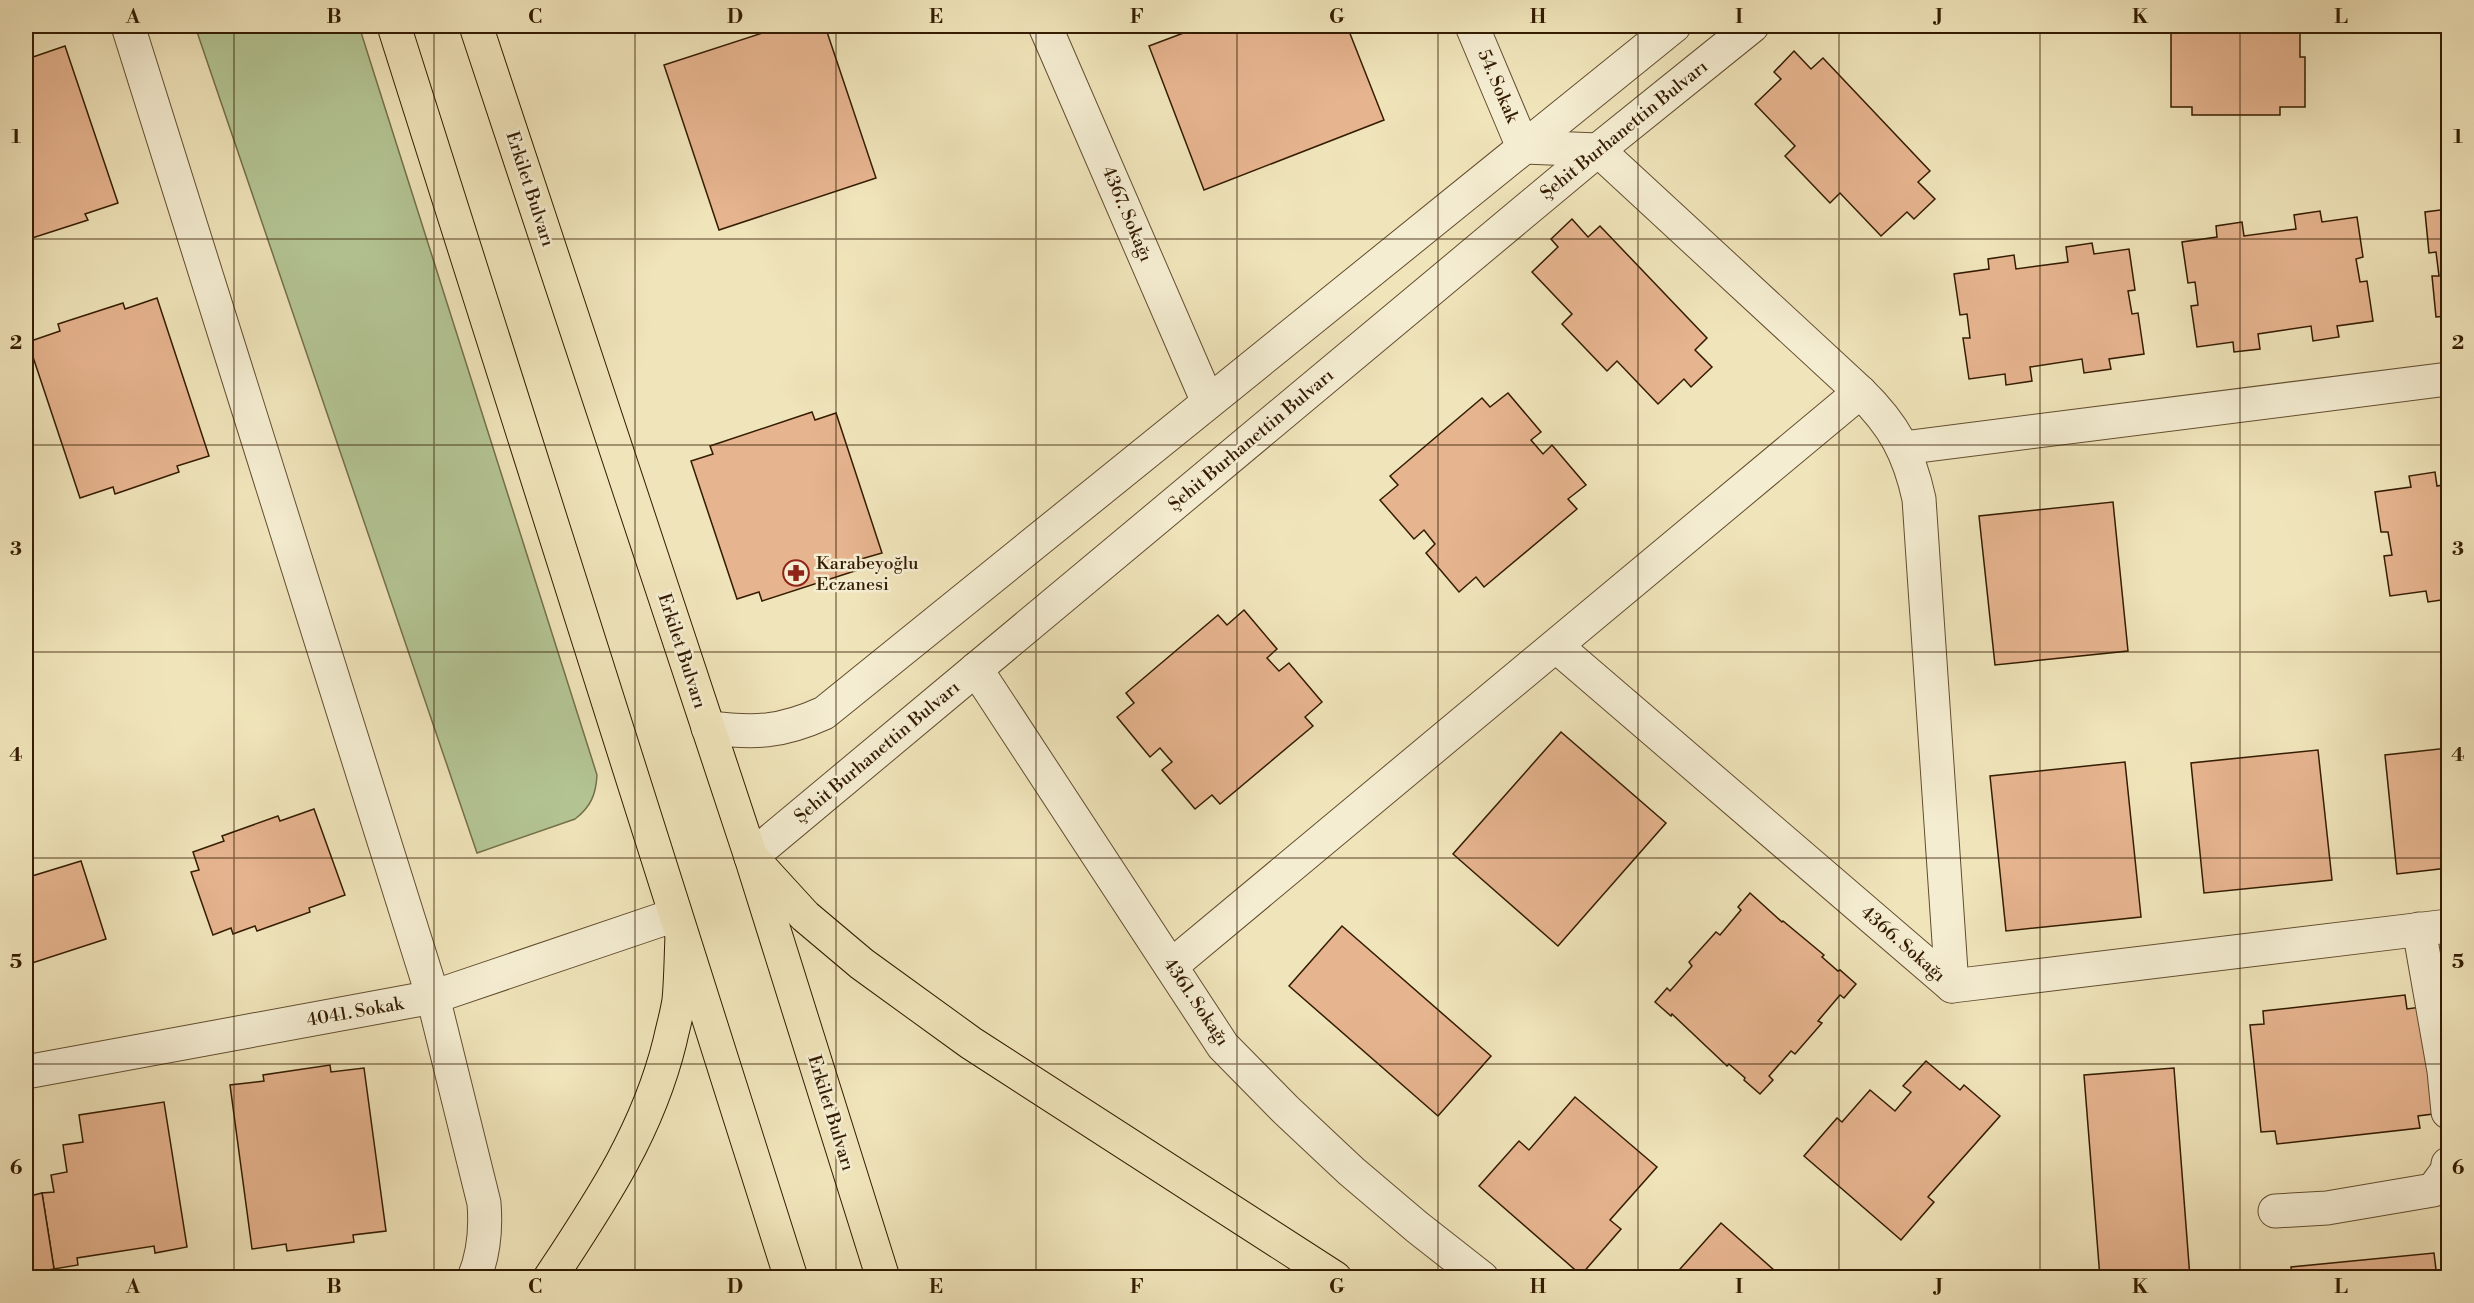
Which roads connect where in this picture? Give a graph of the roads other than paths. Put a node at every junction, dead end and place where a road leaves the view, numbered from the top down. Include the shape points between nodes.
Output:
1 (128, 26) edge
2 (394, 26) edge
3 (476, 26) edge
4 (1045, 26) edge
5 (1472, 26) edge
6 (1674, 26) edge
7 (1752, 26) edge
8 (1523, 147) junction
9 (1598, 150) junction
10 (2448, 379) edge
11 (1860, 392) junction
12 (1208, 402) junction
13 (1904, 448) junction
14 (1556, 646) junction
15 (976, 669) junction
16 (708, 728) junction
17 (751, 857) junction
18 (678, 925) junction
19 (2434, 928) edge
20 (1171, 966) junction
21 (1952, 986) junction
22 (433, 997) junction
23 (26, 1072) edge
24 (2448, 1112) edge
25 (2448, 1164) edge
26 (2275, 1211) dead end
27 (474, 1278) edge
28 (550, 1278) edge
29 (791, 1278) edge
30 (883, 1278) edge
31 (1335, 1278) edge
32 (1482, 1278) edge

1 - 22 street
2 - 18 main road
3 - 16 main road, Erkilet Bulvarı
4 - 12 street, 4367. Sokağı
5 - 8 street, 54. Sokak
6 - 8 street
7 - 9 street, Şehit Burhanettin Bulvarı
8 - 9 street
8 - 12 street
9 - 11 street
9 - 15 street, Şehit Burhanettin Bulvarı
10 - 13 street
11 - 13 street via 1887,421
11 - 14 street
12 - 16 street via 824,713 770,731
13 - 21 street via 1919,499
14 - 20 street
14 - 21 street, 4366. Sokağı
15 - 17 street, Şehit Burhanettin Bulvarı
15 - 20 street, 4361. Sokağı
16 - 17 main road, Erkilet Bulvarı
17 - 30 main road, Erkilet Bulvarı
17 - 31 main road via 805,916 916,1005
18 - 22 street, 4041. Sokak
18 - 28 main road via 679,1002 648,1110 603,1198
18 - 29 main road
19 - 21 street, 4366. Sokağı
19 - 24 street
20 - 32 street, 4361. Sokağı via 1223,1046 1286,1110 1359,1178
22 - 23 street, 4041. Sokak
22 - 27 street via 484,1203 483,1247
25 - 26 street via 2433,1190 2327,1208

